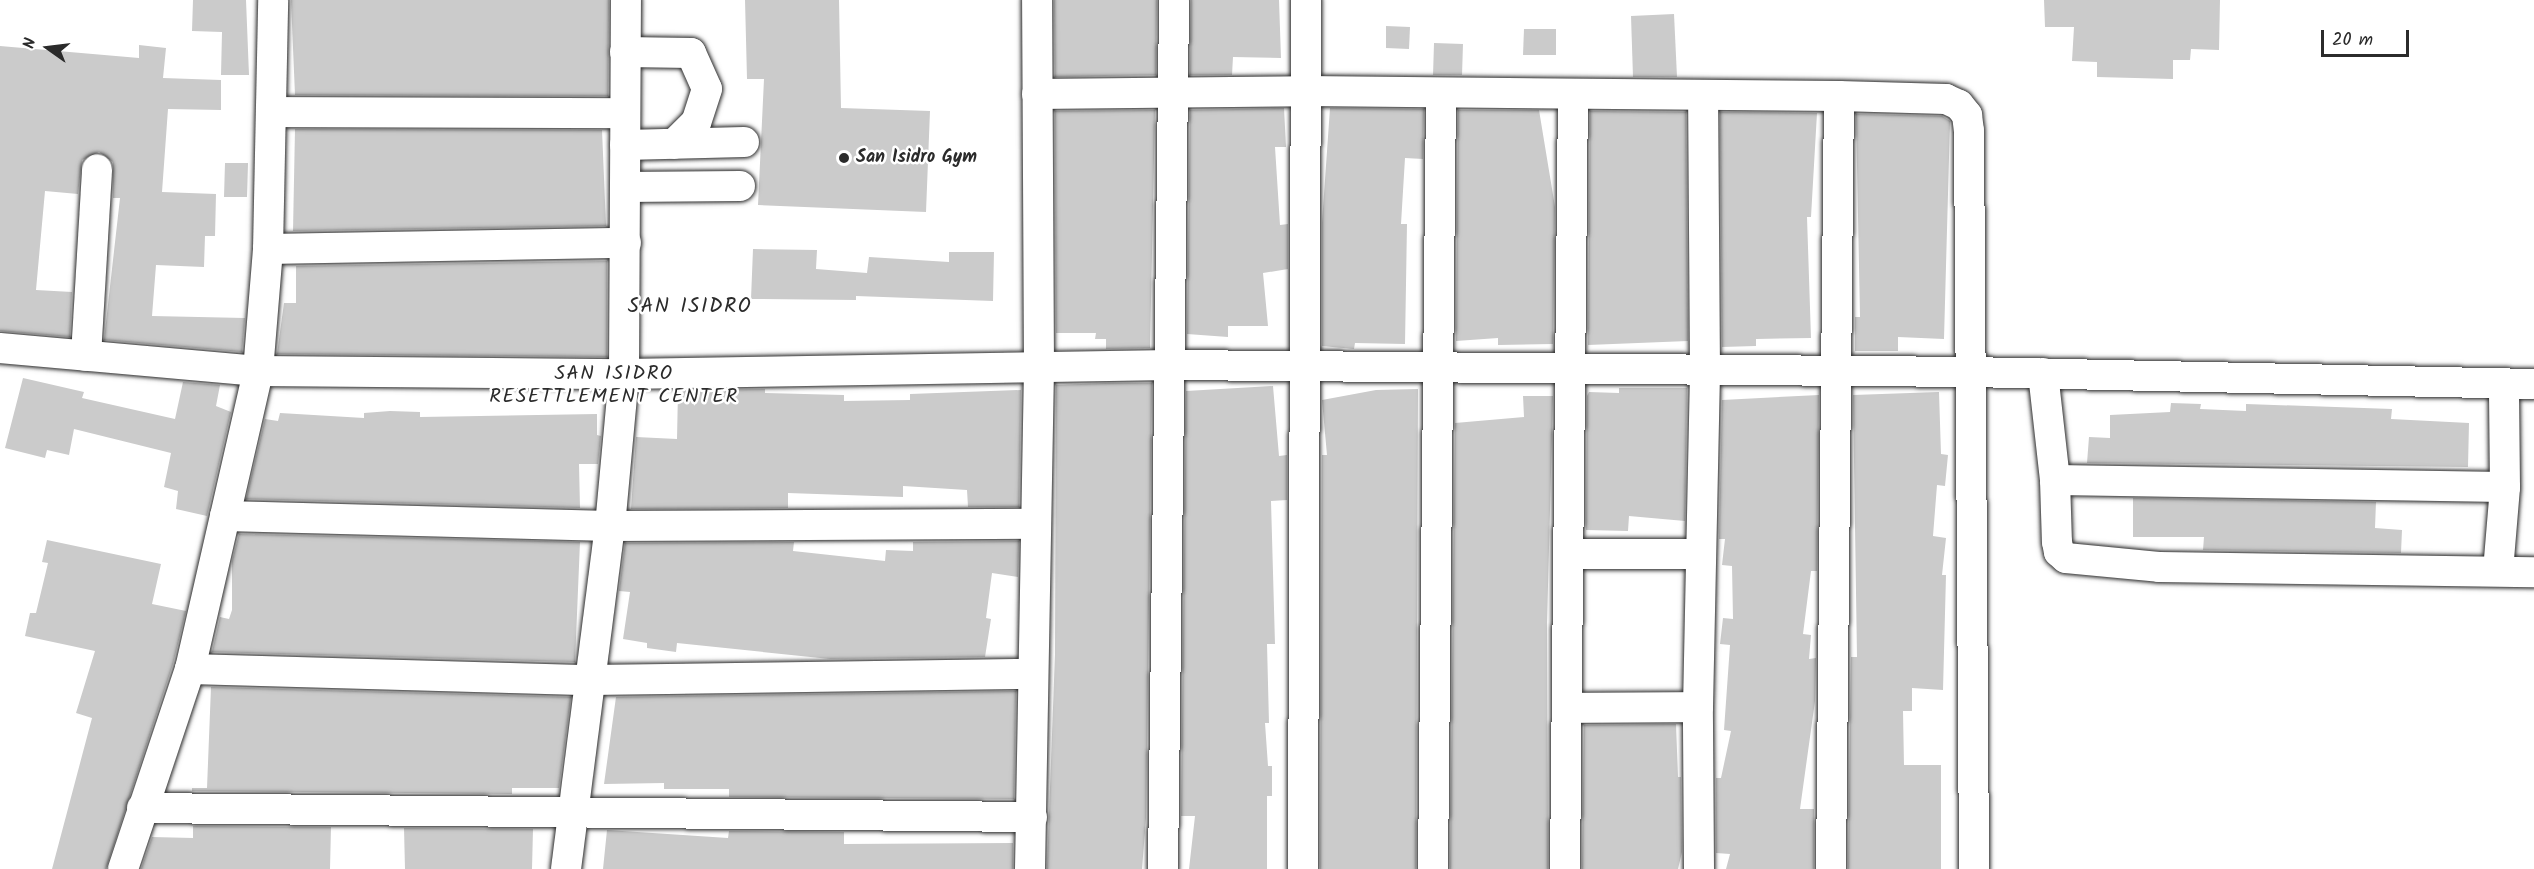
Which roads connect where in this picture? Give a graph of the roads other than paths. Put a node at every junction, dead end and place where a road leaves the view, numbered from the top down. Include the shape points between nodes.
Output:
1 (273, 0) edge
2 (626, 0) edge
3 (1037, 0) edge
4 (1174, 0) edge
5 (1306, 0) edge
6 (625, 52) junction
7 (1305, 91) junction
8 (1174, 92) junction
9 (1037, 94) junction
10 (1441, 94) junction
11 (1572, 94) junction
12 (1703, 95) junction
13 (1839, 96) junction
14 (272, 112) junction
15 (624, 112) junction
16 (744, 142) dead end
17 (686, 144) junction
18 (626, 145) junction
19 (97, 169) dead end
20 (699, 185) junction
21 (740, 186) dead end
22 (625, 187) junction
23 (626, 243) junction
24 (268, 249) junction
25 (0, 348) edge
26 (86, 356) junction
27 (1170, 365) junction
28 (1039, 366) junction
29 (1302, 368) junction
30 (1437, 369) junction
31 (1568, 370) junction
32 (258, 371) junction
33 (1705, 371) junction
34 (1837, 372) junction
35 (1969, 372) junction
36 (2043, 373) junction
37 (624, 374) junction
38 (2504, 383) junction
39 (2534, 384) edge
40 (2055, 480) junction
41 (2505, 487) junction
42 (225, 516) junction
43 (1036, 524) junction
44 (610, 526) junction
45 (1570, 554) junction
46 (1701, 554) junction
47 (2498, 571) junction
48 (2534, 572) edge
49 (190, 669) junction
50 (1033, 674) junction
51 (590, 680) junction
52 (1698, 707) junction
53 (1568, 708) junction
54 (142, 808) junction
55 (574, 813) junction
56 (1032, 817) junction
57 (123, 869) edge
58 (566, 869) edge
59 (1030, 869) edge
60 (1163, 869) edge
61 (1303, 869) edge
62 (1433, 869) edge
63 (1565, 869) edge
64 (1699, 869) edge
65 (1831, 869) edge
66 (1974, 869) edge

1 - 14 street
2 - 6 street
3 - 9 street
4 - 8 street
5 - 7 street
6 - 15 street
6 - 17 street via 691,53 707,88
7 - 8 street
7 - 10 street
7 - 29 street
8 - 9 street
8 - 27 street
9 - 28 street
10 - 11 street
10 - 30 street
11 - 12 street
11 - 31 street
12 - 13 street
12 - 33 street
13 - 34 street
13 - 35 street via 1946,99 1959,105 1967,115
14 - 15 street
14 - 24 street
15 - 18 street
16 - 17 street
17 - 18 street
17 - 20 street
18 - 22 street
19 - 26 street
20 - 21 street
20 - 22 street
22 - 23 street
23 - 24 street
23 - 37 street
24 - 32 street
25 - 26 street
26 - 32 street
27 - 28 street
27 - 29 street
27 - 60 street
28 - 37 street
28 - 43 street
29 - 30 street
29 - 61 street
30 - 31 street
30 - 62 street
31 - 33 street
31 - 45 street
32 - 37 street
32 - 42 street
33 - 34 street
33 - 46 street
34 - 35 street
34 - 65 street
35 - 36 street
35 - 66 street
36 - 38 street
36 - 40 street
37 - 44 street
38 - 39 street
38 - 41 street
40 - 41 street
40 - 47 street via 2058,552 2067,558 2159,567
41 - 47 street
42 - 44 street
42 - 49 street
43 - 44 street
43 - 50 street
44 - 51 street
45 - 46 street
45 - 53 street
46 - 52 street
47 - 48 street
49 - 51 street
49 - 54 street
50 - 51 street
50 - 56 street
51 - 55 street
52 - 53 street
52 - 64 street
53 - 63 street
54 - 55 street
54 - 57 street
55 - 56 street
55 - 58 street
56 - 59 street

